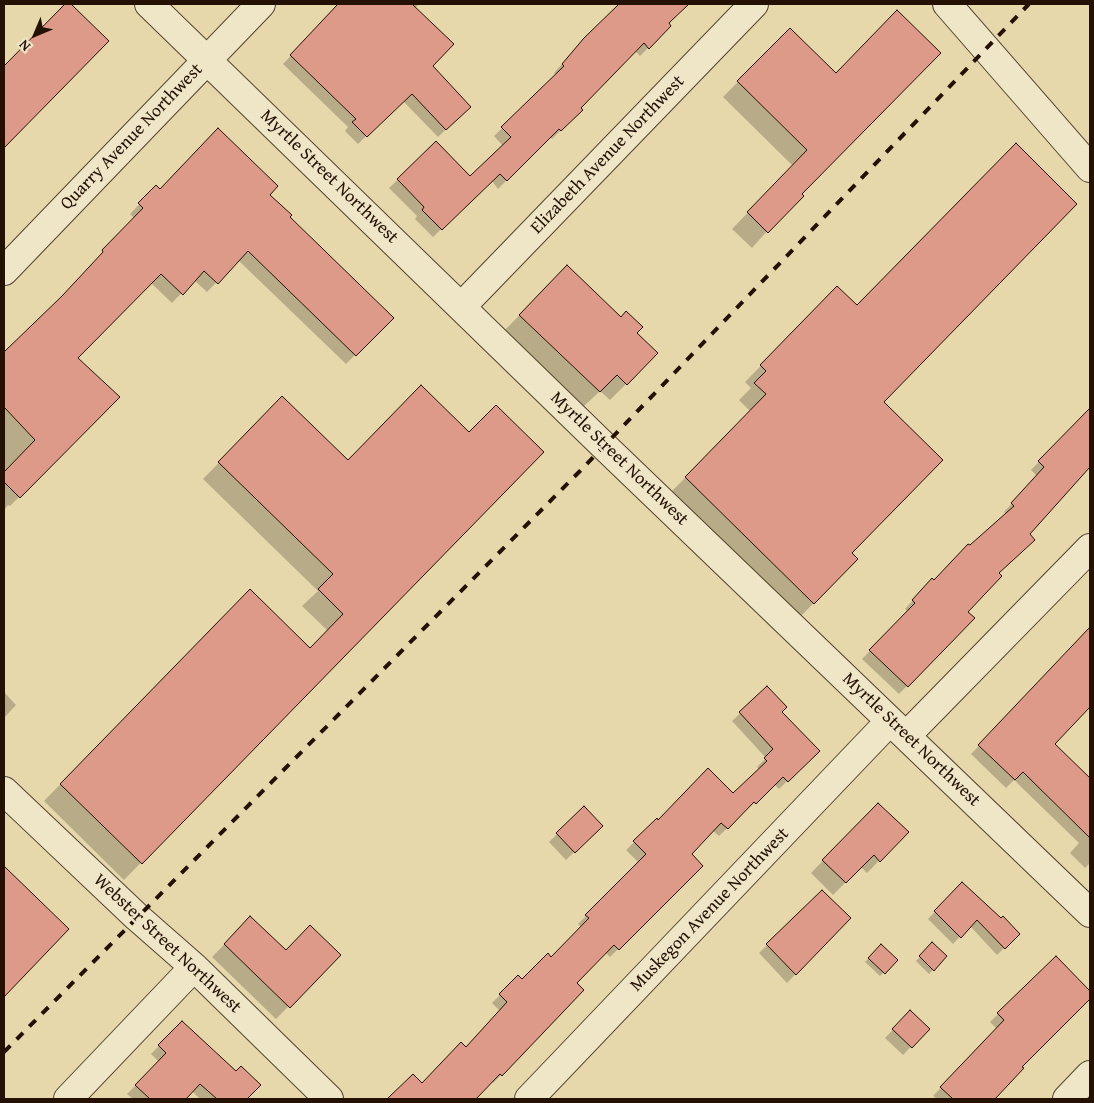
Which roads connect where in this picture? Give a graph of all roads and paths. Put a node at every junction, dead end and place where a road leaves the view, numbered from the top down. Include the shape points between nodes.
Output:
1 (149, 4) edge
2 (261, 4) edge
3 (754, 4) edge
4 (947, 4) edge
5 (207, 60) junction
6 (1090, 168) edge
7 (4, 271) edge
8 (462, 306) junction
9 (1090, 548) edge
10 (898, 729) junction
11 (4, 791) edge
12 (1090, 913) edge
13 (194, 967) junction
14 (1090, 1075) edge
15 (68, 1099) edge
16 (329, 1099) edge
17 (529, 1099) edge
18 (1067, 1099) edge

1 - 5 street, Myrtle Street Northwest
2 - 5 street, Quarry Avenue Northwest
3 - 8 street, Elizabeth Avenue Northwest
4 - 6 street
5 - 7 street, Quarry Avenue Northwest
5 - 8 street, Myrtle Street Northwest
8 - 10 street, Myrtle Street Northwest
9 - 10 street, Muskegon Avenue Northwest
10 - 12 street, Myrtle Street Northwest
10 - 17 street, Muskegon Avenue Northwest
11 - 13 street, Webster Street Northwest
13 - 15 street
13 - 16 street, Webster Street Northwest
14 - 18 street

